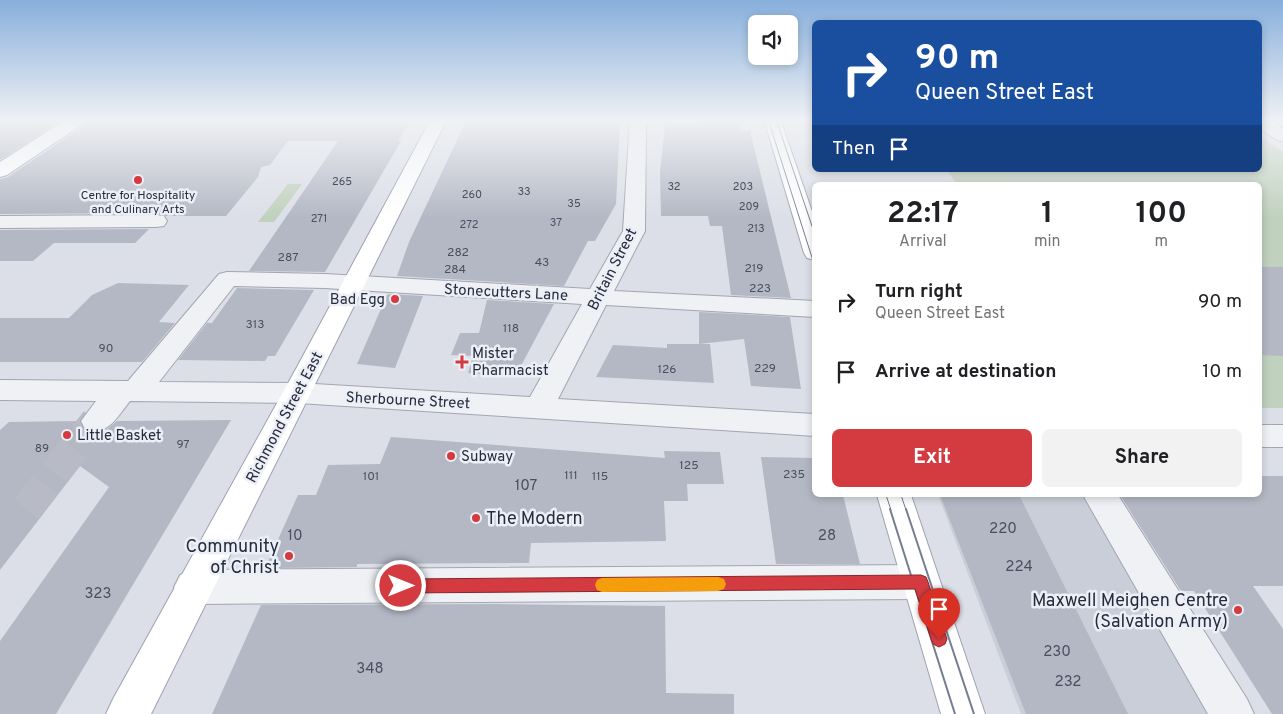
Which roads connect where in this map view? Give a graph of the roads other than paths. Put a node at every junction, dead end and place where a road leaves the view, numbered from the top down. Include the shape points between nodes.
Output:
1 (27, 152) edge
2 (422, 152) edge
3 (636, 152) edge
4 (783, 152) edge
5 (0, 171) edge
6 (156, 221) dead end
7 (0, 222) edge
8 (812, 244) edge
9 (355, 284) junction
10 (598, 297) junction
11 (812, 309) edge
12 (0, 390) edge
13 (130, 390) junction
14 (298, 393) junction
15 (539, 407) junction
16 (96, 421) tunnel mouth
17 (812, 425) edge
18 (1262, 436) edge
19 (1283, 436) edge
20 (895, 497) edge
21 (1101, 497) edge
22 (921, 582) junction
23 (193, 587) junction
24 (128, 714) edge
25 (964, 714) edge
26 (1232, 714) edge

1 - 5 main road
2 - 9 main road, Richmond Street East
3 - 10 street, Britain Street via 638,206 634,232
4 - 8 main road
6 - 7 street
9 - 10 street, Stonecutters Lane
9 - 13 street, Stonecutters Lane via 227,279
9 - 14 main road, Richmond Street East
10 - 11 street, Stonecutters Lane
10 - 15 street, Britain Street
12 - 13 street, Sherbourne Street
13 - 14 street, Sherbourne Street
13 - 16 street
14 - 15 street, Sherbourne Street
14 - 23 main road, Richmond Street East
15 - 17 street, Sherbourne Street
18 - 19 street
20 - 22 main road
21 - 26 street
22 - 23 street
22 - 25 main road
23 - 24 main road, Richmond Street East

